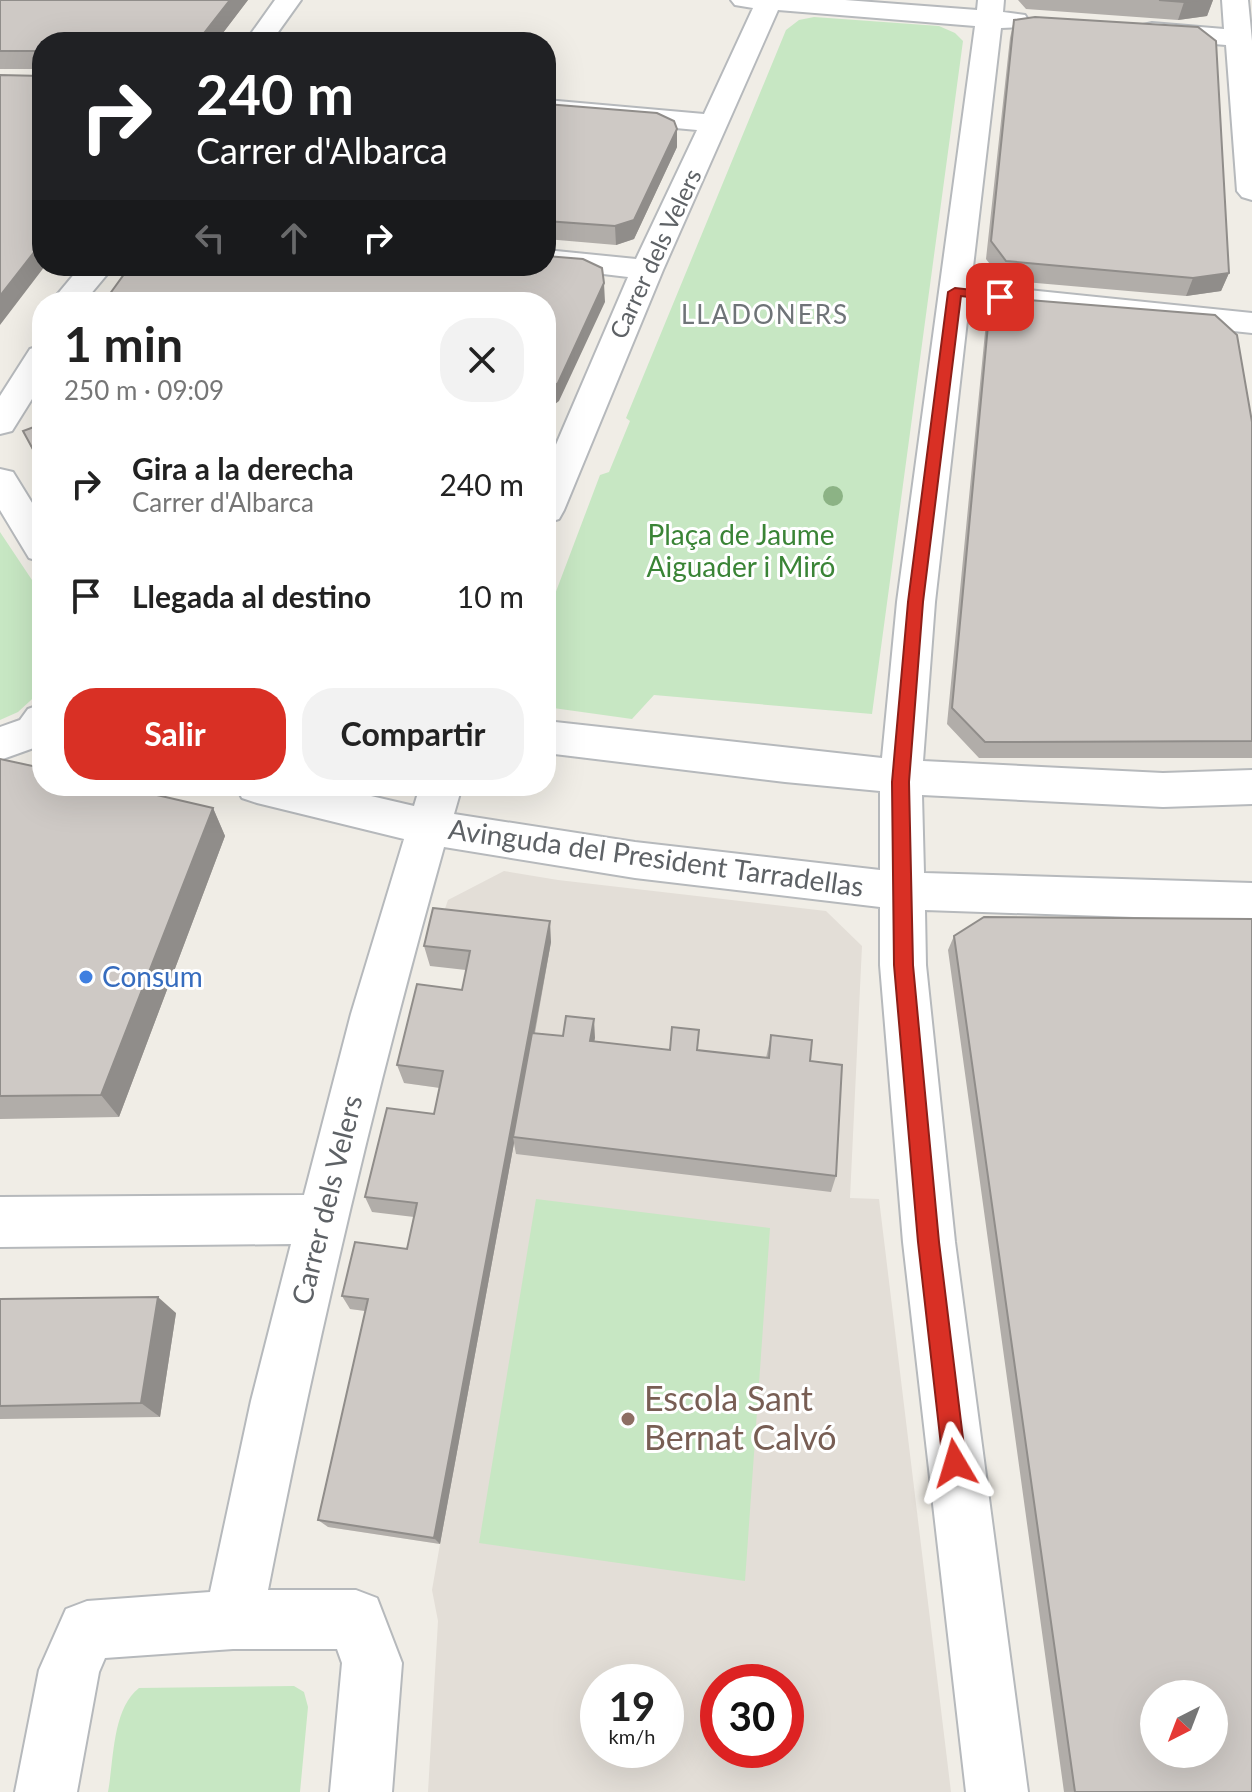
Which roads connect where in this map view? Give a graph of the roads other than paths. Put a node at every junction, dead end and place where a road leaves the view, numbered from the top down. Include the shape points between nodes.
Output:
1 (288, 0) edge
2 (1235, 0) edge
3 (761, 1) edge
4 (990, 9) edge
5 (1037, 22) edge
6 (1129, 30) edge
7 (265, 32) edge
8 (1237, 38) junction
9 (556, 109) edge
10 (714, 123) junction
11 (1252, 191) edge
12 (556, 260) edge
13 (647, 270) junction
14 (955, 292) junction
15 (1252, 323) edge
16 (32, 357) edge
17 (22, 383) edge
18 (0, 423) edge
19 (559, 442) edge
20 (0, 481) edge
21 (32, 533) edge
22 (556, 738) edge
23 (902, 774) junction
24 (1252, 787) edge
25 (341, 796) edge
26 (434, 807) edge
27 (902, 891) junction
28 (1252, 902) edge
29 (323, 1219) junction
30 (0, 1222) edge
31 (233, 1620) junction
32 (46, 1792) edge
33 (361, 1792) edge
34 (997, 1792) edge

1 - 7 street
2 - 8 street
3 - 4 street
3 - 10 street, Carrer dels Velers
4 - 5 street
4 - 14 street
6 - 8 street
8 - 11 street
9 - 10 street
10 - 13 street, Carrer dels Velers
12 - 13 street
13 - 19 street, Carrer dels Velers
14 - 15 street
14 - 23 street via 916,602
16 - 17 street
17 - 18 street
20 - 21 street
22 - 23 street via 785,766
23 - 24 street via 982,783 1163,790
23 - 27 street
25 - 26 street, Avinguda del President Tarradellas
26 - 27 street, Avinguda del President Tarradellas via 635,860
26 - 29 street, Carrer dels Velers via 374,1014
27 - 28 street, Avinguda del President Tarradellas
27 - 34 street via 903,965 929,1242
29 - 30 street
29 - 31 street, Carrer dels Velers via 278,1401
31 - 32 street via 87,1630 69,1670
31 - 33 street via 356,1619 372,1663

